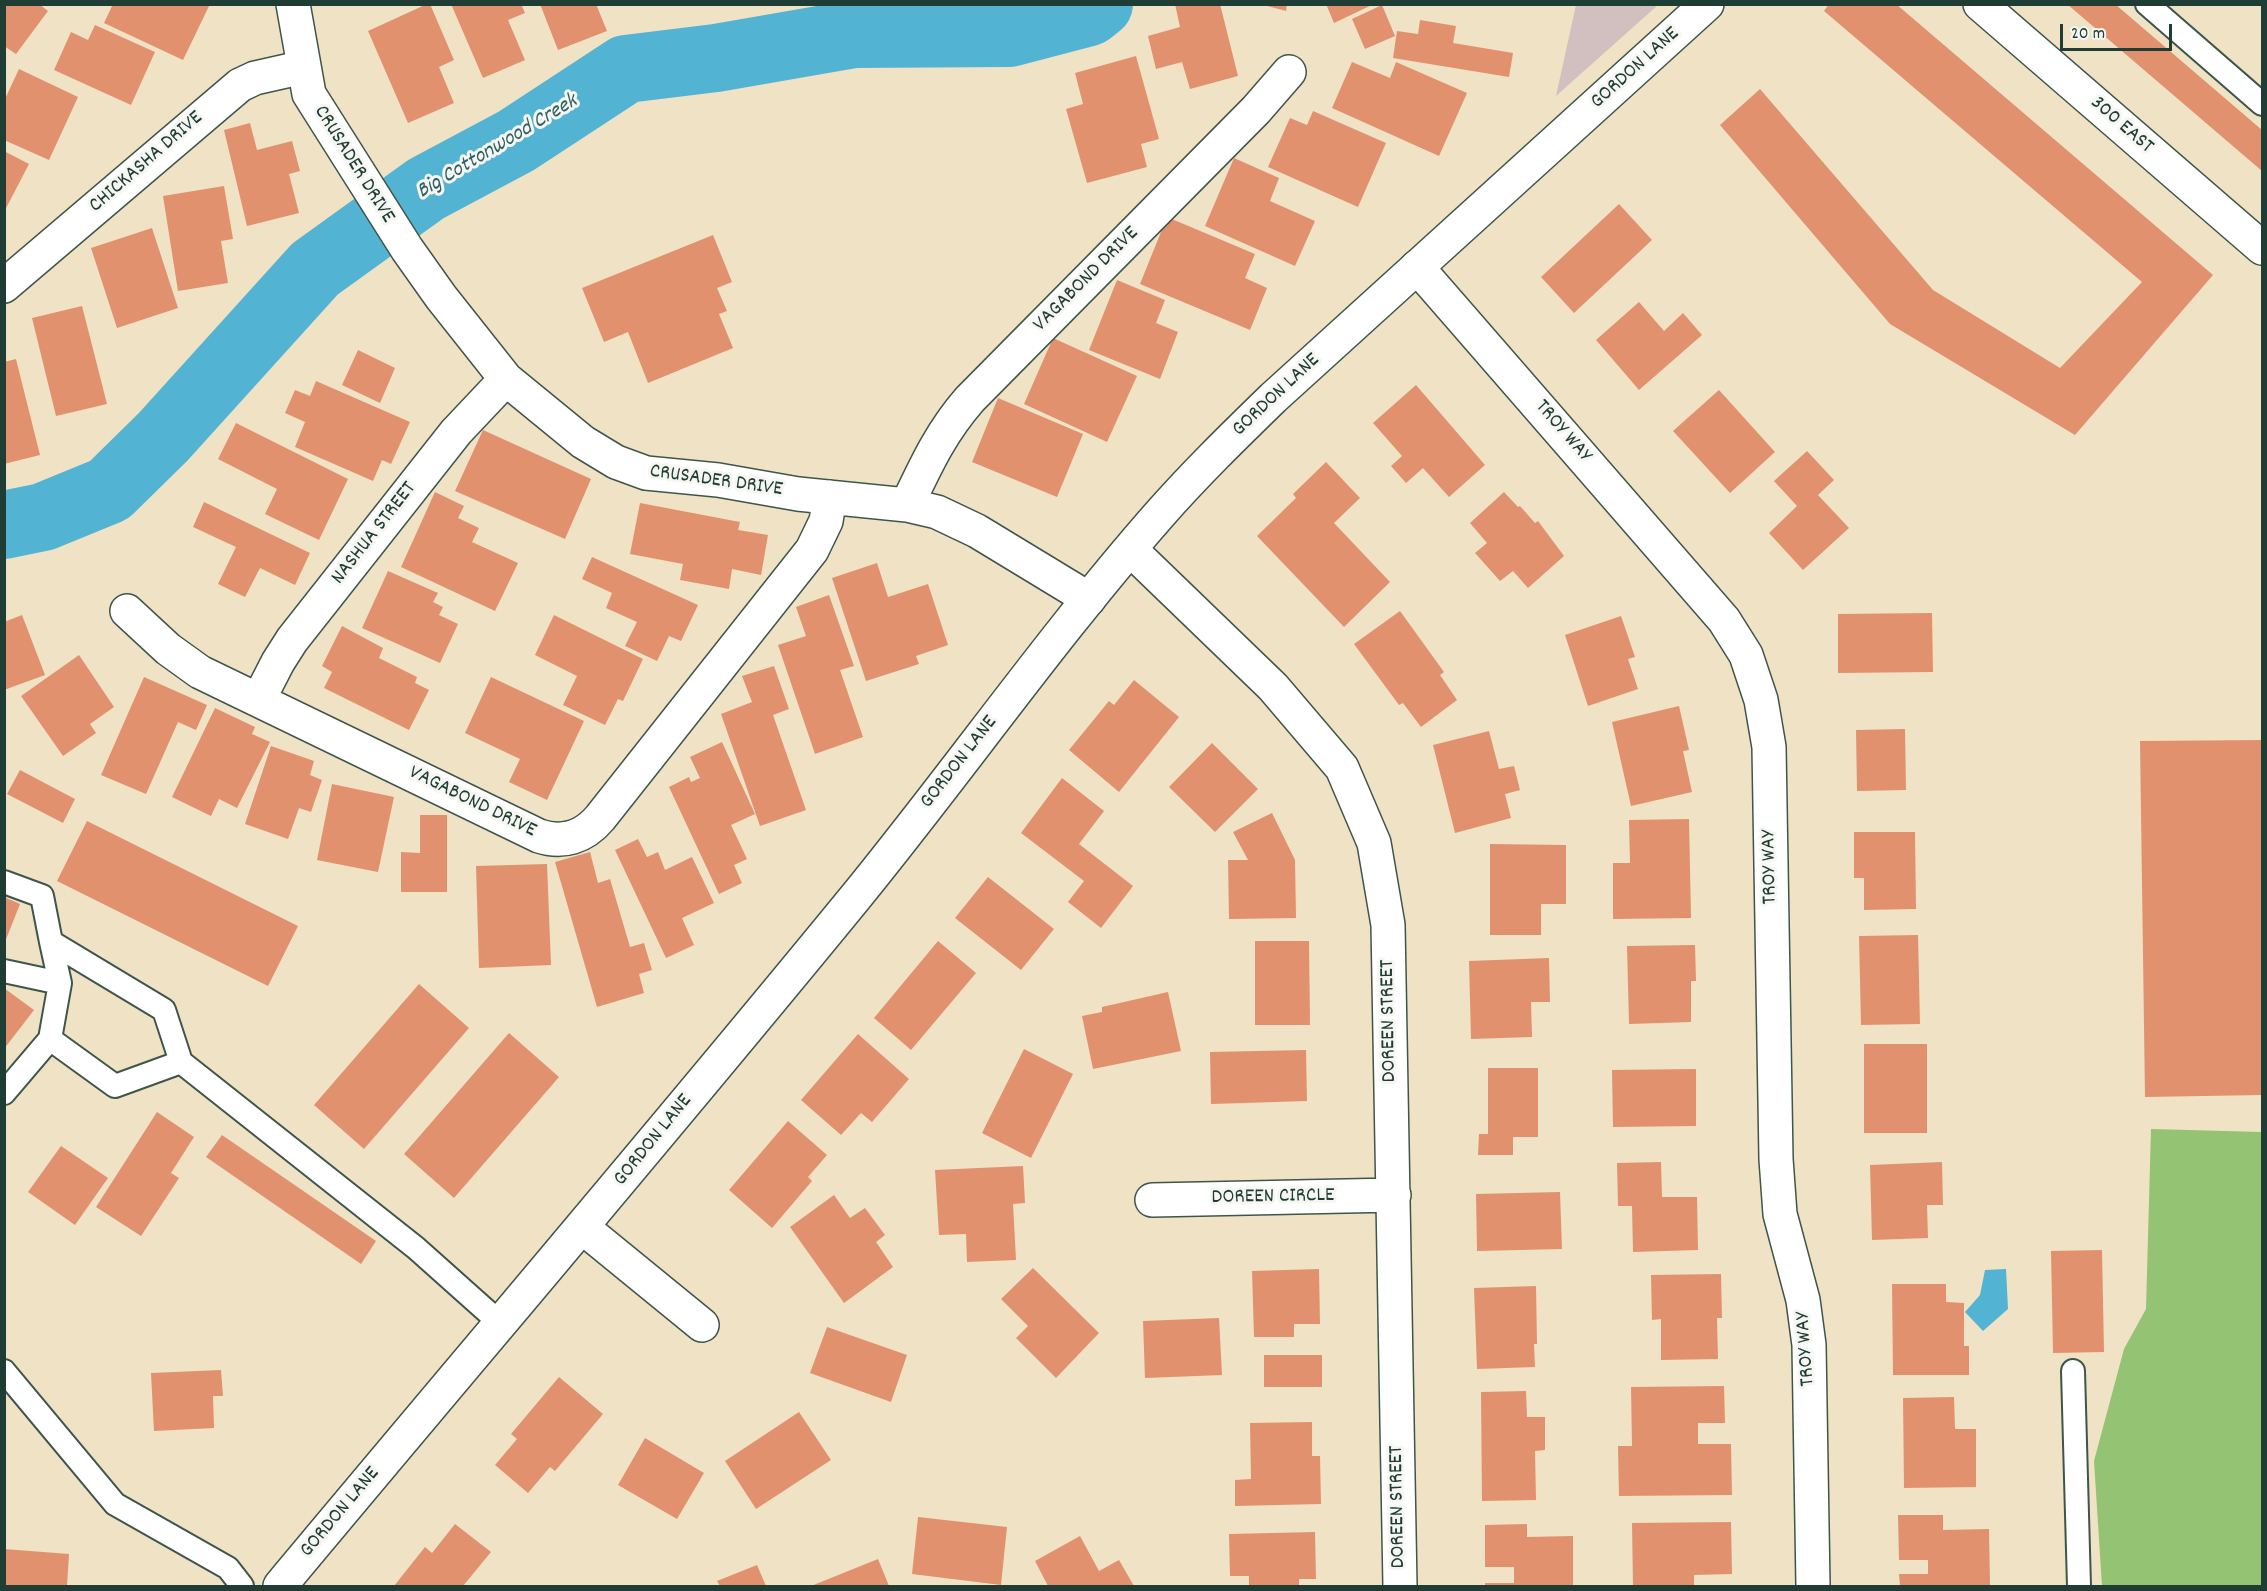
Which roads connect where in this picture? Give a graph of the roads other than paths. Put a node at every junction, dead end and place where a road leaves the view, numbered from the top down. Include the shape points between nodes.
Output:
1 (1707, 4) edge
2 (1980, 4) edge
3 (2147, 4) edge
4 (299, 7) edge
5 (304, 67) junction
6 (1289, 72) dead end
7 (2262, 104) edge
8 (2262, 248) edge
9 (1417, 267) junction
10 (4, 286) edge
11 (506, 379) junction
12 (830, 497) junction
13 (907, 505) junction
14 (1131, 550) junction
15 (1089, 599) junction
16 (127, 611) dead end
17 (259, 699) junction
18 (4, 882) edge
19 (51, 942) junction
20 (4, 971) edge
21 (60, 983) junction
22 (50, 1039) junction
23 (181, 1062) junction
24 (4, 1093) edge
25 (1394, 1195) junction
26 (1152, 1200) dead end
27 (582, 1227) junction
28 (500, 1323) junction
29 (702, 1325) dead end
30 (4, 1371) edge
31 (2073, 1371) dead end
32 (242, 1587) edge
33 (280, 1587) edge
34 (1400, 1587) edge
35 (1813, 1587) edge
36 (2079, 1587) edge

1 - 9 street, GORDON LANE
2 - 8 street, 300 EAST
3 - 7 lane
4 - 5 street, CRUSADER DRIVE
5 - 10 street, CHICKASHA DRIVE via 240,85
5 - 11 street, CRUSADER DRIVE via 309,94 406,249
6 - 13 street, VAGABOND DRIVE via 954,417 935,446
9 - 14 street, GORDON LANE via 1214,455
9 - 35 street, TROY WAY via 1724,620 1746,656 1761,700 1769,747 1776,1159 1780,1214 1803,1300 1809,1345
11 - 12 street, CRUSADER DRIVE via 583,442 616,462 646,473
11 - 17 street, NASHUA STREET via 456,432 292,640
12 - 13 street, CRUSADER DRIVE
12 - 17 street, VAGABOND DRIVE via 826,521 812,550 600,818 578,836 554,840 539,836
13 - 15 street, CRUSADER DRIVE via 937,512 977,531
14 - 15 street, GORDON LANE
14 - 25 street, DOREEN STREET via 1273,687 1342,768 1374,843 1388,925
15 - 27 street, GORDON LANE via 856,896
16 - 17 street, VAGABOND DRIVE via 183,661
18 - 19 lane via 42,896
19 - 21 lane
19 - 23 lane via 164,1010
20 - 21 lane
21 - 22 lane
22 - 23 lane via 115,1086
22 - 24 lane
23 - 28 lane via 416,1248
25 - 26 street, DOREEN CIRCLE
25 - 34 street, DOREEN STREET
27 - 28 street, GORDON LANE
27 - 29 street
28 - 33 street, GORDON LANE
30 - 32 lane via 115,1504 228,1568
31 - 36 lane

